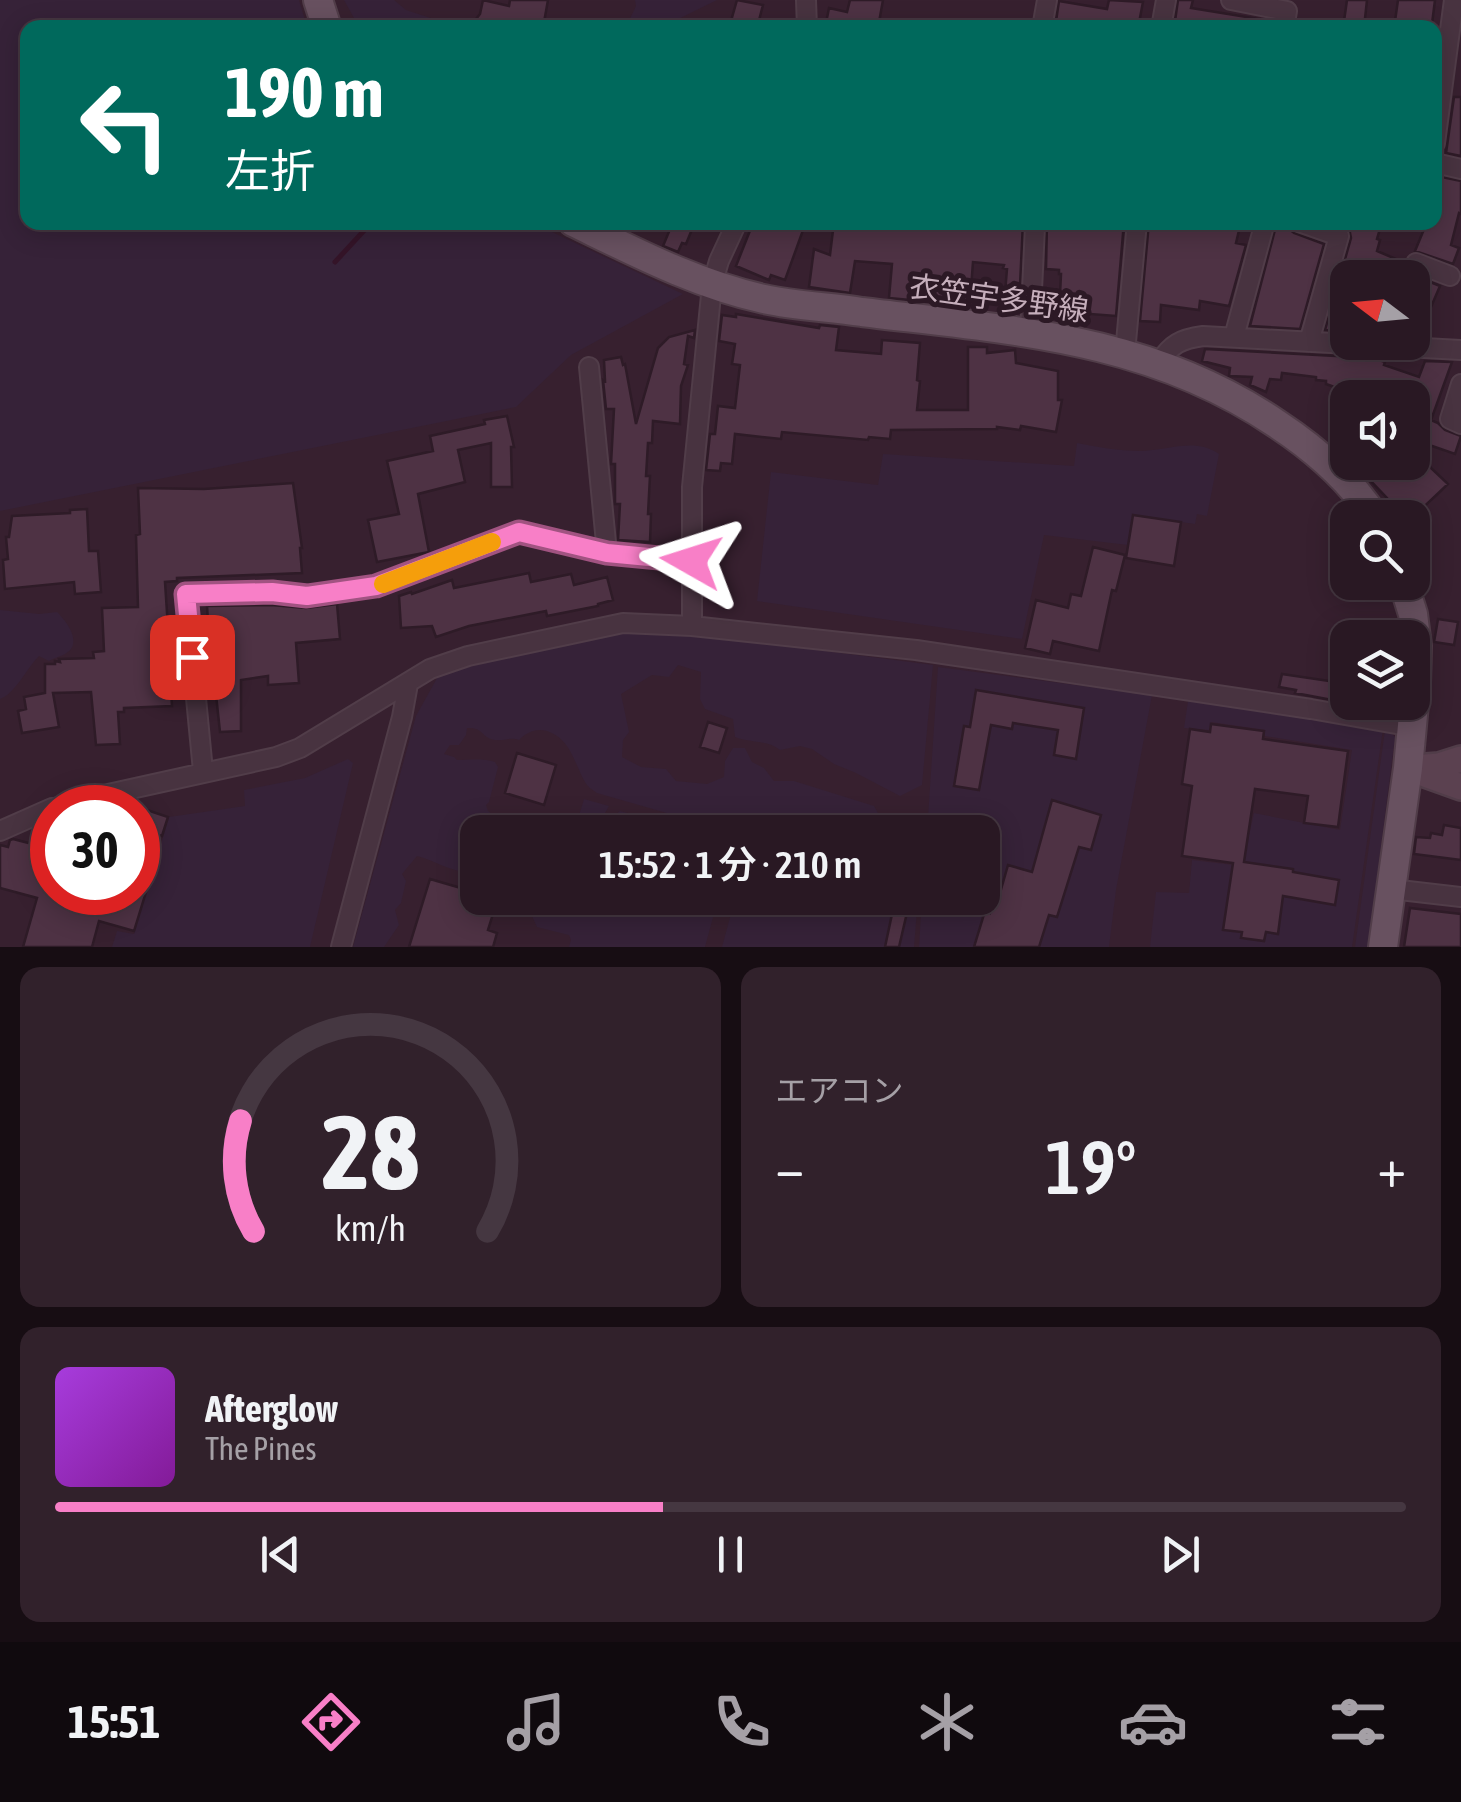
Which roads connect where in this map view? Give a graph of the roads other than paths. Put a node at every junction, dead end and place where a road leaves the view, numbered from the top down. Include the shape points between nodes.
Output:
1 (1231, 0) edge
2 (1454, 0) edge
3 (1290, 13) edge
4 (1456, 20) edge
5 (1442, 102) edge
6 (592, 230) edge
7 (733, 230) edge
8 (1035, 230) edge
9 (1135, 230) edge
10 (1264, 230) edge
11 (1322, 230) edge
12 (1430, 268) edge
13 (1450, 276) dead end
14 (712, 285) junction
15 (1030, 333) junction
16 (1234, 337) junction
17 (1309, 342) junction
18 (1330, 343) edge
19 (1430, 348) edge
20 (1461, 350) edge
21 (1126, 353) junction
22 (1159, 363) junction
23 (589, 367) dead end
24 (1461, 384) edge
25 (1461, 424) edge
26 (1361, 500) edge
27 (607, 553) junction
28 (691, 561) junction
29 (1409, 600) edge
30 (692, 626) junction
31 (408, 684) junction
32 (1413, 727) junction
33 (1461, 759) edge
34 (1408, 768) junction
35 (203, 772) junction
36 (149, 785) edge
37 (1461, 786) edge
38 (30, 818) edge
39 (0, 831) edge
40 (1391, 889) junction
41 (1461, 898) edge
42 (340, 947) edge
43 (1383, 947) edge

1 - 3 street
2 - 4 street
4 - 5 street
6 - 14 main road, 衣笠宇多野線
7 - 14 street
8 - 15 street
9 - 21 street
10 - 16 street
11 - 17 street via 1339,236
12 - 13 street
14 - 15 main road, 衣笠宇多野線 via 767,300
14 - 28 street
15 - 21 main road, 衣笠宇多野線
16 - 17 street
16 - 22 street via 1183,338
17 - 18 street
19 - 20 street
21 - 22 main road, 衣笠宇多野線
22 - 26 main road, 衣笠宇多野線 via 1231,396 1304,442
23 - 27 street
24 - 25 street via 1450,419
27 - 28 street
27 - 35 street via 519,532 376,586 307,596 186,594
28 - 30 street
29 - 32 main road via 1417,646
30 - 31 street via 623,623 468,656
30 - 32 street via 951,655
31 - 35 street via 300,748
31 - 42 street
32 - 34 main road
33 - 34 main road
34 - 37 main road
34 - 40 main road
35 - 36 street
38 - 39 street
40 - 41 street
40 - 43 main road

